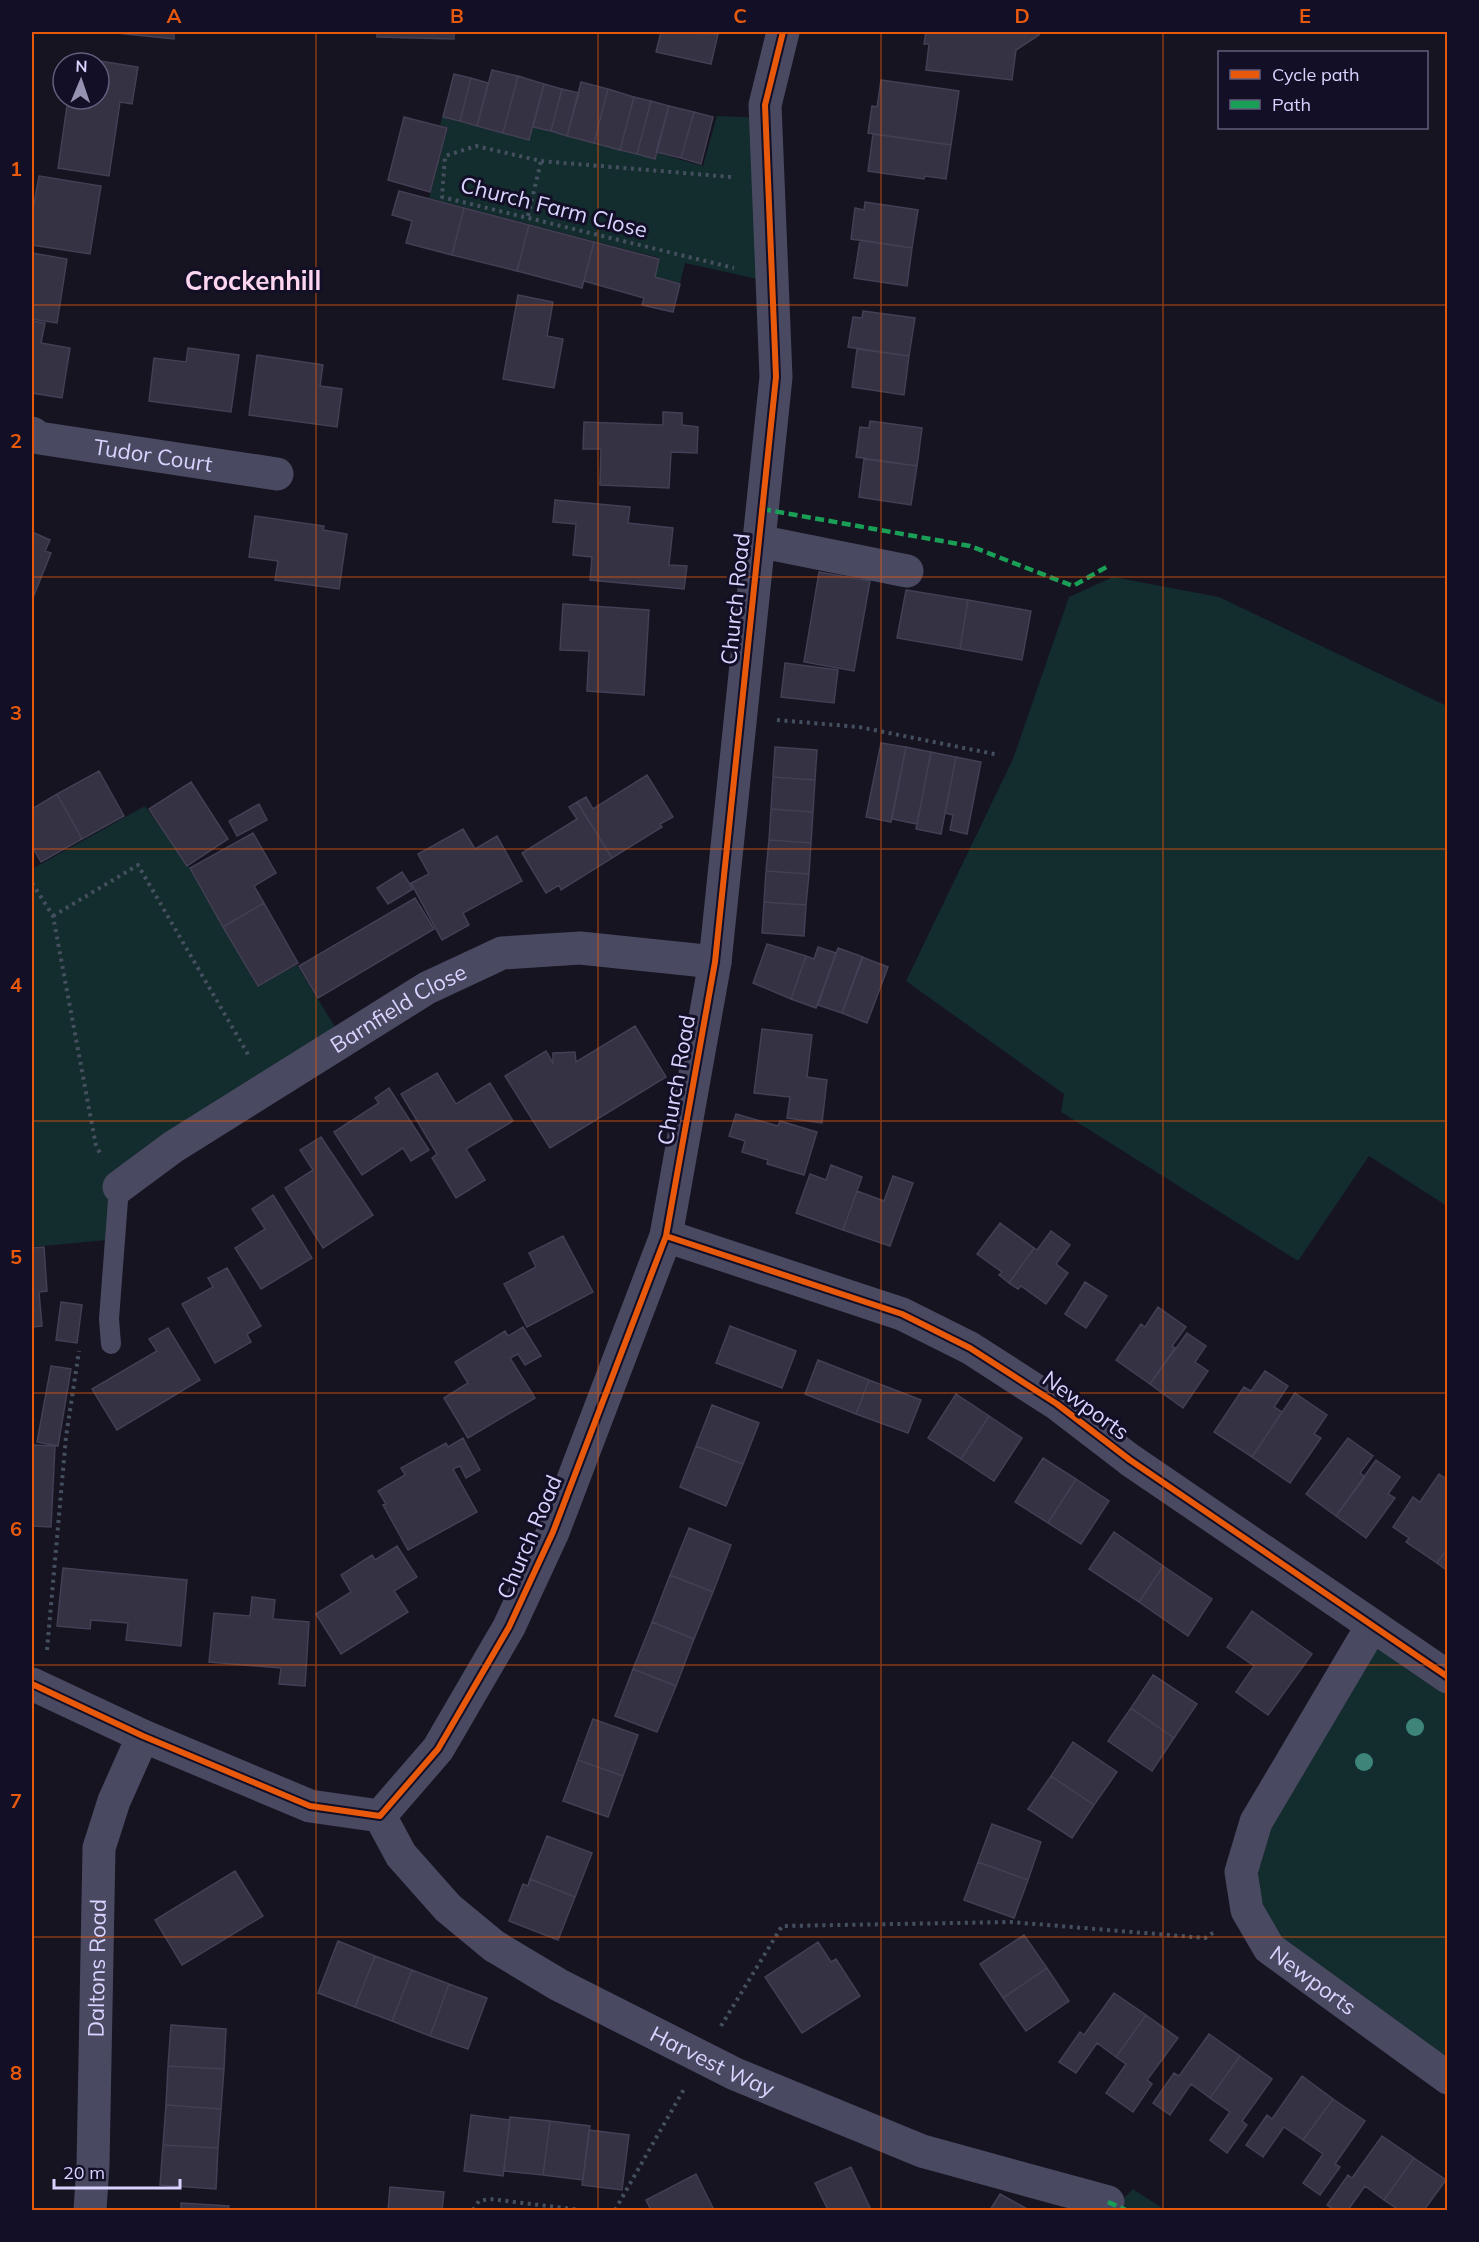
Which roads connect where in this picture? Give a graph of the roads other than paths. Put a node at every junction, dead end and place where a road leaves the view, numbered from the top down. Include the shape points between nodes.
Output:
1 (783, 32) edge
2 (32, 433) edge
3 (277, 474) dead end
4 (758, 541) junction
5 (907, 571) dead end
6 (715, 962) junction
7 (119, 1186) joint
8 (666, 1236) junction
9 (111, 1344) dead end
10 (1372, 1626) junction
11 (1448, 1677) edge
12 (37, 1687) edge
13 (143, 1736) junction
14 (380, 1816) junction
15 (1448, 2078) edge
16 (1108, 2202) dead end
17 (90, 2211) edge

1 - 4 street, Church Road via 765,105 776,377
2 - 3 street, Tudor Court via 39,438
4 - 5 street
4 - 6 street, Church Road
6 - 7 street, Barnfield Close via 580,948 502,953 427,988 173,1147
6 - 8 street, Church Road
7 - 9 lane via 109,1319
8 - 10 street, Newports via 902,1314 970,1348 1057,1404 1130,1460
8 - 14 street, Church Road via 553,1532 509,1627 438,1749
10 - 11 street, Newports
10 - 15 street, Newports via 1256,1822 1241,1872 1247,1910 1269,1948
12 - 13 street
13 - 14 street via 310,1806
13 - 17 street, Daltons Road via 114,1801 99,1848
14 - 16 street, Harvest Way via 401,1855 448,1908 494,1946 559,1985 735,2074 922,2151

